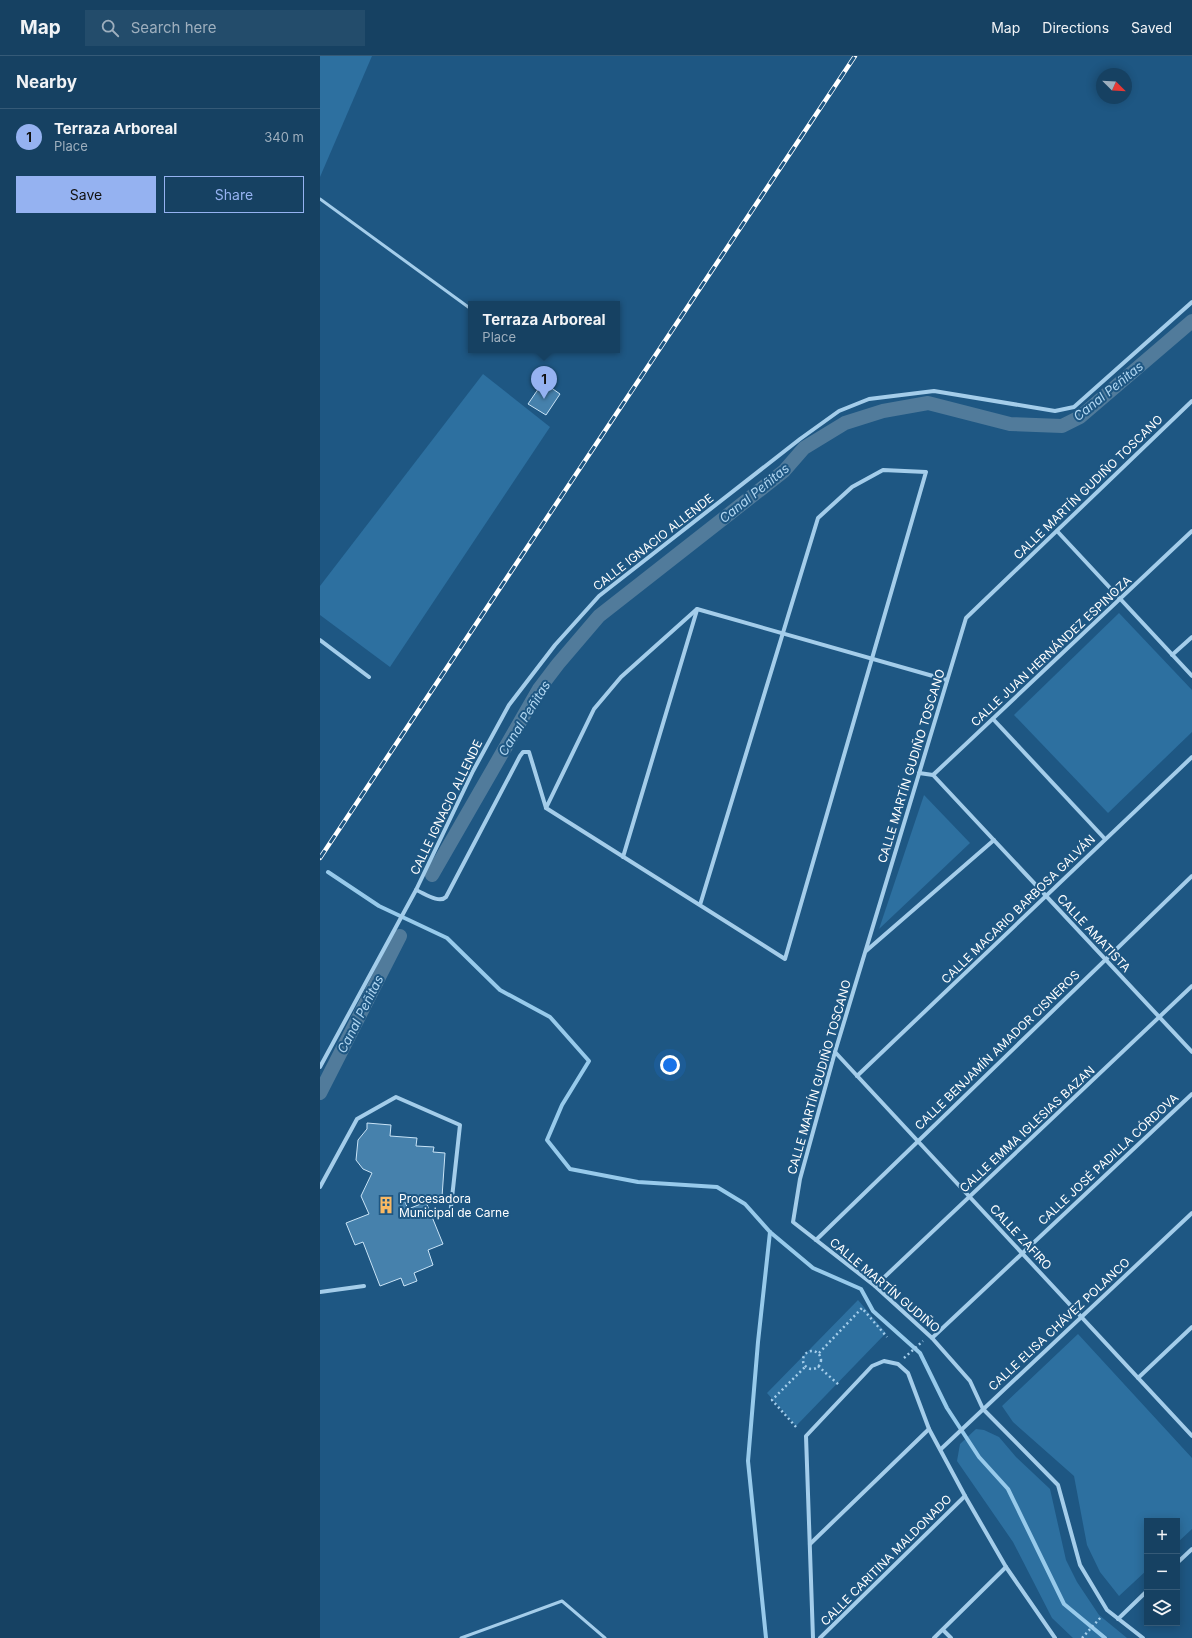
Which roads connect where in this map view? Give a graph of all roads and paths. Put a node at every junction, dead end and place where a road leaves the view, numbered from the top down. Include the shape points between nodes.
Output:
1 (320, 199) edge
2 (1192, 302) edge
3 (468, 307) edge
4 (1192, 401) edge
5 (1057, 531) junction
6 (1192, 531) edge
7 (1120, 599) junction
8 (697, 610) junction
9 (783, 634) junction
10 (1192, 637) edge
11 (320, 640) edge
12 (1172, 655) junction
13 (872, 659) junction
14 (369, 676) dead end
15 (1192, 676) edge
16 (948, 680) junction
17 (993, 719) junction
18 (1192, 757) edge
19 (919, 774) junction
20 (933, 775) junction
21 (546, 808) junction
22 (1105, 839) junction
23 (994, 840) junction
24 (623, 857) junction
25 (1192, 876) edge
26 (416, 890) junction
27 (1046, 896) junction
28 (700, 906) junction
29 (866, 951) junction
30 (1105, 960) junction
31 (1192, 986) edge
32 (1159, 1017) junction
33 (835, 1052) junction
34 (1192, 1052) edge
35 (320, 1067) edge
36 (857, 1076) junction
37 (1192, 1094) edge
38 (918, 1141) junction
39 (320, 1187) edge
40 (969, 1197) junction
41 (1192, 1213) edge
42 (450, 1216) dead end
43 (793, 1222) joint
44 (816, 1240) junction
45 (1022, 1253) junction
46 (364, 1286) dead end
47 (875, 1286) junction
48 (320, 1292) edge
49 (1081, 1317) junction
50 (1192, 1327) edge
51 (887, 1337) dead end
52 (932, 1338) junction
53 (921, 1342) dead end
54 (819, 1354) junction
55 (904, 1358) dead end
56 (806, 1366) junction
57 (818, 1366) junction
58 (1138, 1378) junction
59 (839, 1385) dead end
60 (984, 1409) junction
61 (796, 1427) dead end
62 (929, 1429) junction
63 (1192, 1436) edge
64 (941, 1449) junction
65 (965, 1496) junction
66 (810, 1544) junction
67 (1192, 1549) edge
68 (1180, 1560) edge
69 (1006, 1567) junction
70 (1144, 1594) edge
71 (1102, 1616) dead end
72 (1118, 1619) junction
73 (943, 1630) junction
74 (1051, 1634) junction
75 (461, 1638) edge
76 (605, 1638) edge
77 (813, 1638) edge
78 (820, 1638) edge
79 (934, 1638) edge
80 (951, 1638) edge
81 (1047, 1638) edge
82 (1054, 1638) edge
83 (1082, 1638) edge
84 (1143, 1638) edge

1 - 3 lane
2 - 26 street, CALLE IGNACIO ALLENDE via 1074,407 1055,411 934,391 869,399 839,411 800,439 599,596 555,645 509,705 473,771
4 - 5 street, CALLE MARTÍN GUDIÑO TOSCANO
5 - 7 street
5 - 16 street, CALLE MARTÍN GUDIÑO TOSCANO via 966,618
6 - 7 street, CALLE JUAN HERNÁNDEZ ESPINOZA
7 - 12 street
7 - 17 street, CALLE JUAN HERNÁNDEZ ESPINOZA
8 - 9 street
8 - 21 street via 621,677 594,709
8 - 24 street
9 - 13 street
9 - 13 street via 818,518 852,487 884,470 926,472
9 - 28 street
10 - 12 street
11 - 14 street
12 - 15 street
13 - 16 street
13 - 28 street via 785,959
16 - 19 street, CALLE MARTÍN GUDIÑO TOSCANO
17 - 20 street, CALLE JUAN HERNÁNDEZ ESPINOZA
17 - 22 street
18 - 22 street, CALLE MACARIO BARBOSA GALVÁN
19 - 20 street
19 - 29 street, CALLE MARTÍN GUDIÑO TOSCANO
20 - 23 street, CALLE AMATISTA
21 - 24 street
21 - 26 street via 529,752 523,752 444,900
22 - 27 street, CALLE MACARIO BARBOSA GALVÁN
23 - 27 street, CALLE AMATISTA
23 - 29 street
24 - 28 street
25 - 30 street, CALLE BENJAMÍN AMADOR CISNEROS
26 - 35 street, CALLE IGNACIO ALLENDE
27 - 30 street, CALLE AMATISTA
27 - 36 street, CALLE MACARIO BARBOSA GALVÁN
29 - 33 street, CALLE MARTÍN GUDIÑO TOSCANO
30 - 32 street, CALLE AMATISTA
30 - 38 street, CALLE BENJAMÍN AMADOR CISNEROS
31 - 32 street, CALLE EMMA IGLESIAS BAZAN
32 - 34 street, CALLE AMATISTA
32 - 40 street, CALLE EMMA IGLESIAS BAZAN
33 - 36 street, CALLE ZAFIRO
33 - 43 street, CALLE MARTÍN GUDIÑO TOSCANO via 800,1179
36 - 38 street, CALLE ZAFIRO
37 - 45 street, CALLE JOSÉ PADILLA CÓRDOVA
38 - 40 street, CALLE ZAFIRO
38 - 44 street, CALLE BENJAMÍN AMADOR CISNEROS
39 - 42 street via 357,1119 396,1097 460,1125
40 - 45 street, CALLE ZAFIRO
40 - 47 street, CALLE EMMA IGLESIAS BAZAN
41 - 49 street, CALLE ELISA CHÁVEZ POLANCO
43 - 44 street, CALLE MARTÍN GUDIÑO
44 - 47 street, CALLE MARTÍN GUDIÑO
45 - 49 street, CALLE ZAFIRO
45 - 52 street, CALLE JOSÉ PADILLA CÓRDOVA
46 - 48 street
47 - 52 street, CALLE MARTÍN GUDIÑO
49 - 58 street, CALLE ZAFIRO
49 - 60 street, CALLE ELISA CHÁVEZ POLANCO
50 - 58 street
51 - 54 path via 862,1308
52 - 60 street, CALLE MARTÍN GUDIÑO via 970,1381
53 - 55 path
54 - 56 path via 813,1351 806,1354
54 - 57 path via 821,1358
56 - 57 path via 813,1369
56 - 61 path via 772,1400
57 - 59 path
58 - 63 street, CALLE ZAFIRO
60 - 64 street, CALLE ELISA CHÁVEZ POLANCO
60 - 72 street, CALLE MARTÍN GUDIÑO via 1058,1485 1080,1565 1107,1610
62 - 64 street
62 - 66 street
62 - 66 street via 908,1373 898,1364 884,1361 872,1366 806,1436
64 - 65 street
65 - 69 street
65 - 78 street, CALLE CARITINA MALDONADO
66 - 77 street
67 - 68 street
69 - 73 street
69 - 74 street
70 - 72 street
71 - 83 path
72 - 84 street, CALLE MARTÍN GUDIÑO
73 - 79 street
73 - 80 street
74 - 81 street
74 - 82 street
75 - 76 lane via 562,1600

